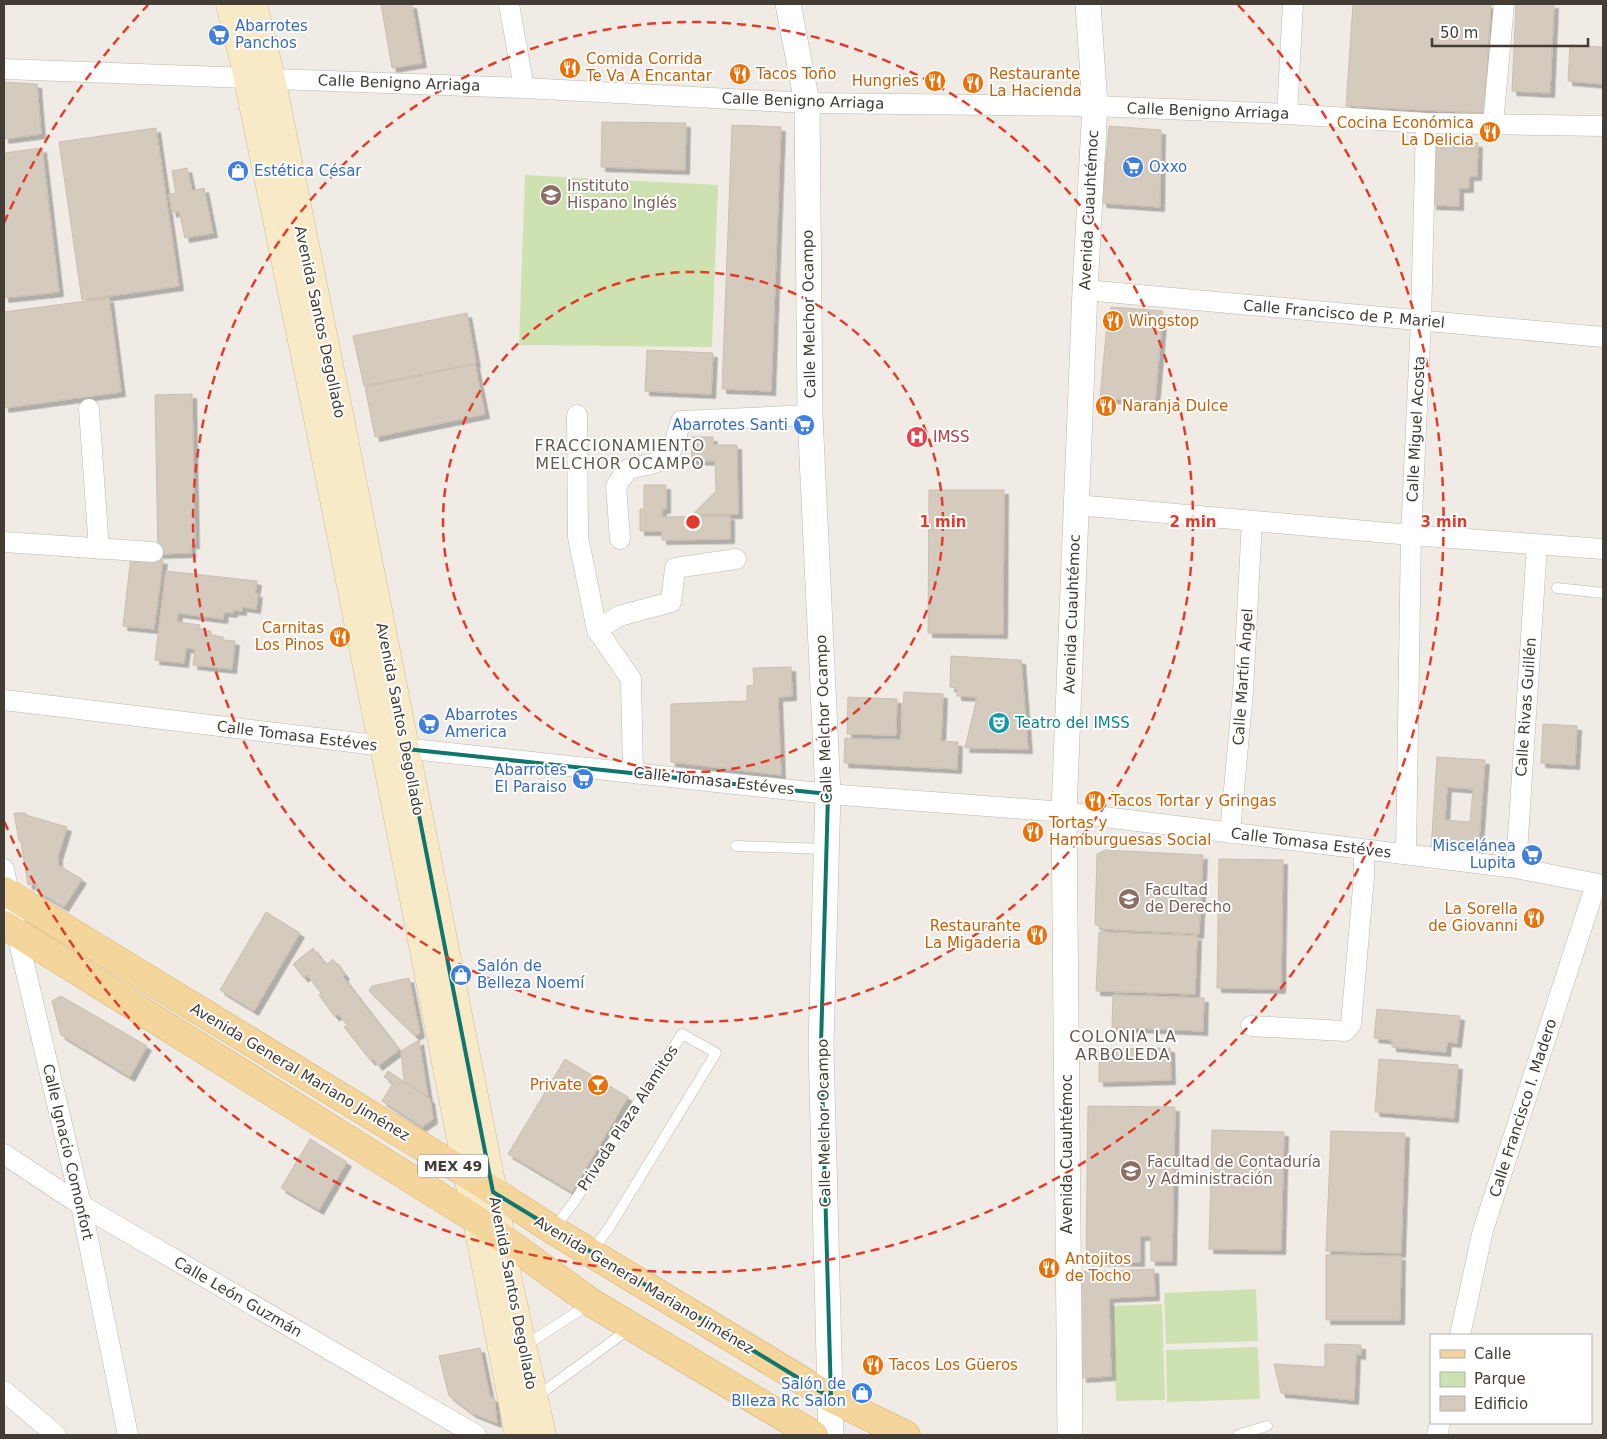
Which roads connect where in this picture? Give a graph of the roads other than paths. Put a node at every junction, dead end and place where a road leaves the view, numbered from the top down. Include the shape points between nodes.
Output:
1 (230, 4) edge
2 (253, 4) edge
3 (509, 4) edge
4 (788, 4) edge
5 (1088, 4) edge
6 (1293, 4) edge
7 (1504, 4) edge
8 (4, 69) edge
9 (259, 78) junction
10 (524, 88) junction
11 (807, 103) junction
12 (1095, 106) junction
13 (1286, 114) junction
14 (1426, 123) junction
15 (1493, 124) junction
16 (1603, 126) edge
17 (1085, 290) junction
18 (1421, 321) junction
19 (1603, 337) edge
20 (89, 409) dead end
21 (577, 415) dead end
22 (810, 415) junction
23 (1076, 505) junction
24 (1252, 521) junction
25 (1411, 535) junction
26 (620, 539) dead end
27 (4, 542) edge
28 (1537, 545) junction
29 (99, 549) junction
30 (1603, 549) edge
31 (153, 552) dead end
32 (736, 559) dead end
33 (1556, 588) dead end
34 (1603, 593) edge
35 (597, 630) junction
36 (4, 700) edge
37 (395, 748) junction
38 (633, 772) junction
39 (828, 794) junction
40 (1064, 812) junction
41 (1230, 833) junction
42 (736, 846) dead end
43 (826, 849) junction
44 (1364, 849) junction
45 (1406, 854) junction
46 (1516, 868) junction
47 (6, 885) edge
48 (1599, 885) edge
49 (10, 929) edge
50 (1251, 1026) dead end
51 (4, 1154) edge
52 (467, 1174) junction
53 (493, 1192) junction
54 (81, 1205) junction
55 (477, 1220) junction
56 (553, 1230) junction
57 (500, 1236) junction
58 (590, 1252) junction
59 (592, 1303) junction
60 (632, 1327) junction
61 (1460, 1334) edge
62 (523, 1347) junction
63 (4, 1392) edge
64 (831, 1398) junction
65 (534, 1399) junction
66 (1267, 1426) dead end
67 (56, 1435) edge
68 (128, 1435) edge
69 (476, 1435) edge
70 (519, 1435) edge
71 (542, 1435) edge
72 (814, 1435) edge
73 (831, 1435) edge
74 (906, 1435) edge
75 (1070, 1435) edge
76 (1238, 1435) edge

1 - 9 main road, Avenida Santos Degollado
2 - 9 main road, Avenida Santos Degollado
3 - 10 street
4 - 11 street, Calle Melchor Ocampo
5 - 12 street, Avenida Cuauhtémoc
6 - 13 street
7 - 15 street
8 - 9 street, Calle Benigno Arriaga
9 - 10 street, Calle Benigno Arriaga
9 - 37 main road, Avenida Santos Degollado
10 - 11 street, Calle Benigno Arriaga
11 - 12 street, Calle Benigno Arriaga
11 - 22 street, Calle Melchor Ocampo
12 - 13 street, Calle Benigno Arriaga
12 - 17 street, Avenida Cuauhtémoc
13 - 14 street, Calle Benigno Arriaga
14 - 15 street, Calle Benigno Arriaga
14 - 18 street, Calle Miguel Acosta
15 - 16 street, Calle Benigno Arriaga
17 - 18 street, Calle Francisco de P. Mariel
17 - 23 street, Avenida Cuauhtémoc
18 - 19 street, Calle Francisco de P. Mariel
18 - 25 street, Calle Miguel Acosta
20 - 29 street
21 - 35 street via 578,537
22 - 26 street via 681,421 673,451 660,462 628,469 616,486
22 - 39 street, Calle Melchor Ocampo
23 - 24 street
23 - 40 street, Avenida Cuauhtémoc
24 - 25 street
24 - 41 street, Calle Martín Ángel via 1243,691
25 - 28 street
25 - 45 street, Calle Miguel Acosta
27 - 29 street
28 - 30 street
28 - 46 street, Calle Rivas Guillén
29 - 31 street
32 - 35 street via 675,568 671,602 619,616
33 - 34 lane
35 - 38 street via 631,679
36 - 37 street, Calle Tomasa Estéves
37 - 38 street, Calle Tomasa Estéves
37 - 52 main road, Avenida Santos Degollado
37 - 53 main road, Avenida Santos Degollado
38 - 39 street, Calle Tomasa Estéves
39 - 40 street, Calle Tomasa Estéves
39 - 43 street, Calle Melchor Ocampo
40 - 41 street, Calle Tomasa Estéves
40 - 75 street, Avenida Cuauhtémoc
41 - 44 street, Calle Tomasa Estéves
42 - 43 lane
43 - 64 street, Calle Melchor Ocampo via 821,1045
44 - 45 street, Calle Tomasa Estéves
44 - 50 street via 1351,1024 1345,1031
45 - 46 street, Calle Tomasa Estéves
46 - 48 street, Calle Tomasa Estéves
47 - 49 street, Calle Ignacio Comonfort
47 - 52 main road, Avenida General Mariano Jiménez / MEX 49
48 - 61 street, Calle Francisco I. Madero via 1483,1230
49 - 54 street, Calle Ignacio Comonfort
49 - 55 main road, Avenida General Mariano Jiménez / MEX 49
51 - 54 street, Calle León Guzmán
52 - 53 main road, Avenida General Mariano Jiménez / MEX 49
52 - 55 main road, Avenida Santos Degollado
53 - 56 main road, Avenida General Mariano Jiménez / MEX 49
53 - 57 main road, Avenida Santos Degollado
54 - 68 street, Calle Ignacio Comonfort
54 - 69 street, Calle León Guzmán
55 - 57 main road, Avenida General Mariano Jiménez / MEX 49
55 - 70 main road, Avenida Santos Degollado
56 - 58 main road, Avenida General Mariano Jiménez / MEX 49
56 - 58 lane, Privada Plaza Alamitos via 682,1034 716,1054 609,1228
57 - 59 main road, Avenida General Mariano Jiménez / MEX 49
57 - 62 main road, Avenida Santos Degollado
58 - 64 main road, Avenida General Mariano Jiménez / MEX 49
59 - 60 main road, Avenida General Mariano Jiménez / MEX 49
59 - 62 lane
60 - 65 lane
60 - 72 main road, Avenida General Mariano Jiménez / MEX 49
62 - 65 main road, Avenida Santos Degollado
63 - 67 street
64 - 73 street, Calle Melchor Ocampo
64 - 74 main road, Avenida General Mariano Jiménez / MEX 49
65 - 71 main road, Avenida Santos Degollado
66 - 76 lane

